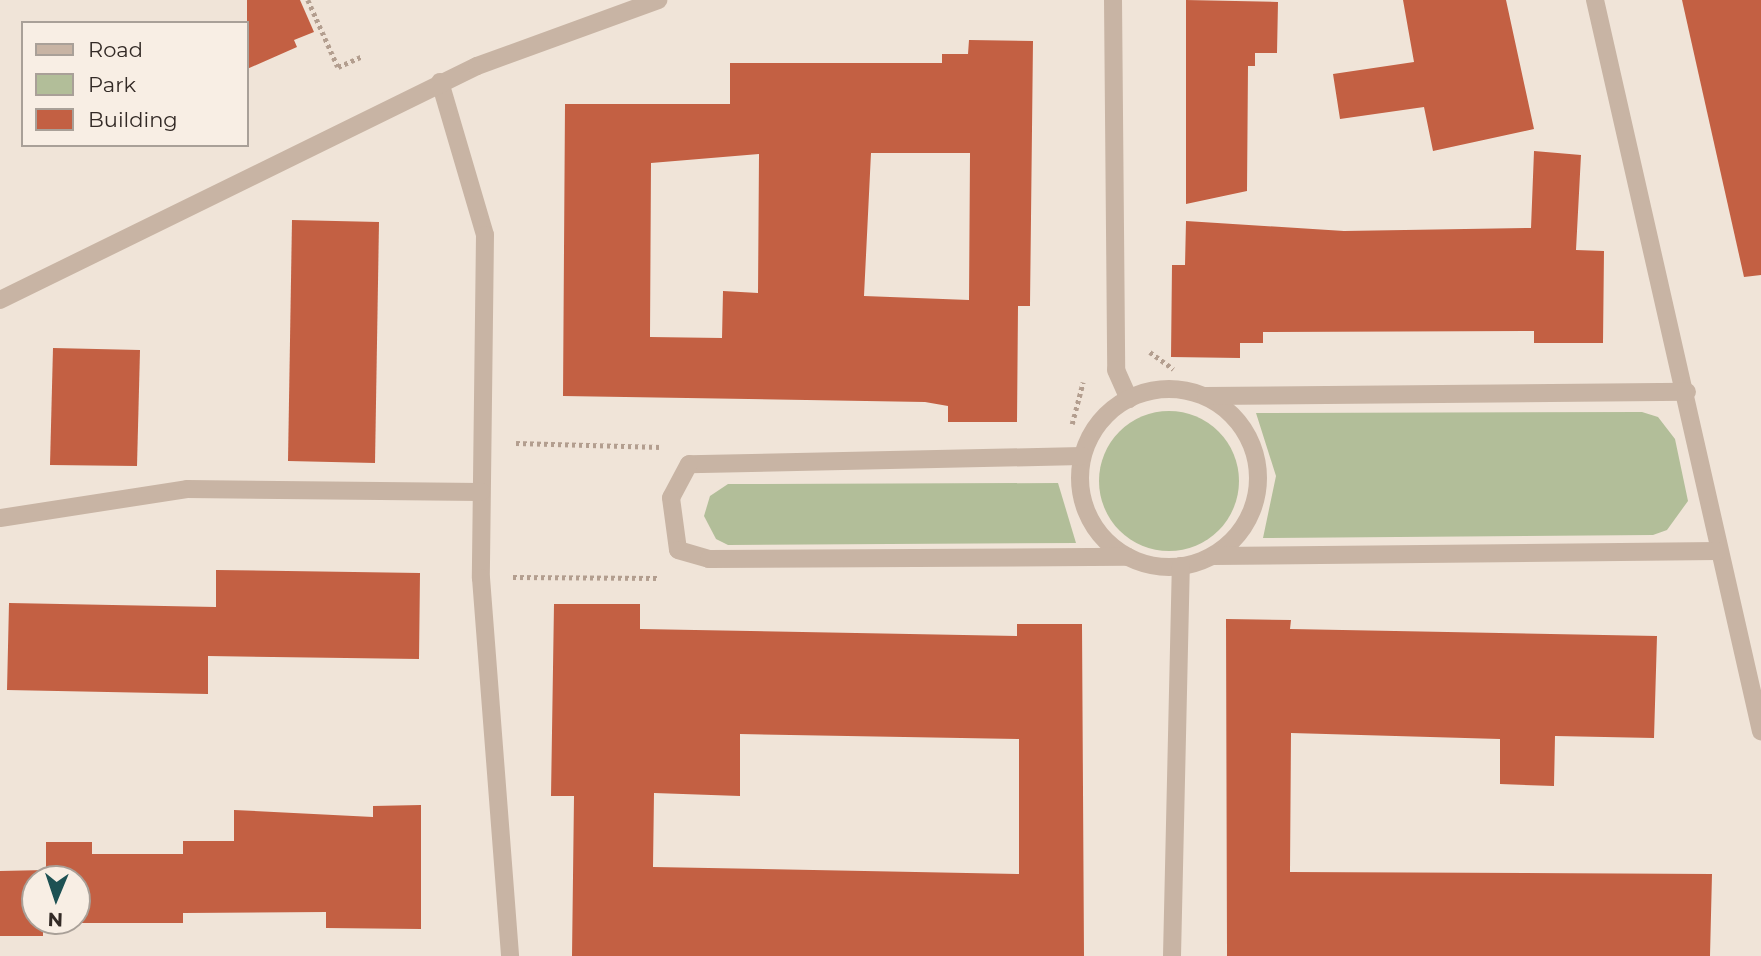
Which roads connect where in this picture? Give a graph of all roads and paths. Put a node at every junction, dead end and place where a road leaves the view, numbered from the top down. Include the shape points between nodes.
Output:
1 (308, 0) edge
2 (658, 0) edge
3 (1113, 0) edge
4 (1595, 0) edge
5 (363, 56) dead end
6 (440, 82) junction
7 (0, 300) edge
8 (1083, 372) dead end
9 (1687, 392) junction
10 (1206, 397) junction
11 (1129, 398) junction
12 (1061, 434) dead end
13 (480, 443) junction
14 (1082, 456) junction
15 (688, 464) junction
16 (481, 492) junction
17 (0, 518) edge
18 (678, 550) junction
19 (1717, 551) junction
20 (1213, 556) junction
21 (1128, 557) junction
22 (1181, 566) junction
23 (481, 578) junction
24 (1761, 731) edge
25 (510, 956) edge
26 (1172, 956) edge

1 - 5 path via 338,67
2 - 6 street
3 - 11 street via 1116,370
4 - 9 street
6 - 7 street
6 - 13 street via 485,235
8 - 12 path via 1081,406
9 - 10 street
9 - 19 street
10 - 11 street via 1169,388
10 - 20 street via 1230,411 1257,460 1250,515
11 - 14 street via 1095,426
13 - 15 path via 667,447
13 - 16 street
14 - 15 street
14 - 21 street via 1079,486 1087,515 1104,539
15 - 18 street via 671,498
16 - 17 street via 187,489
16 - 23 street
18 - 21 street via 709,559
18 - 23 path via 666,578
19 - 20 street
19 - 24 street
20 - 22 street
21 - 22 street
22 - 26 street
23 - 25 street

